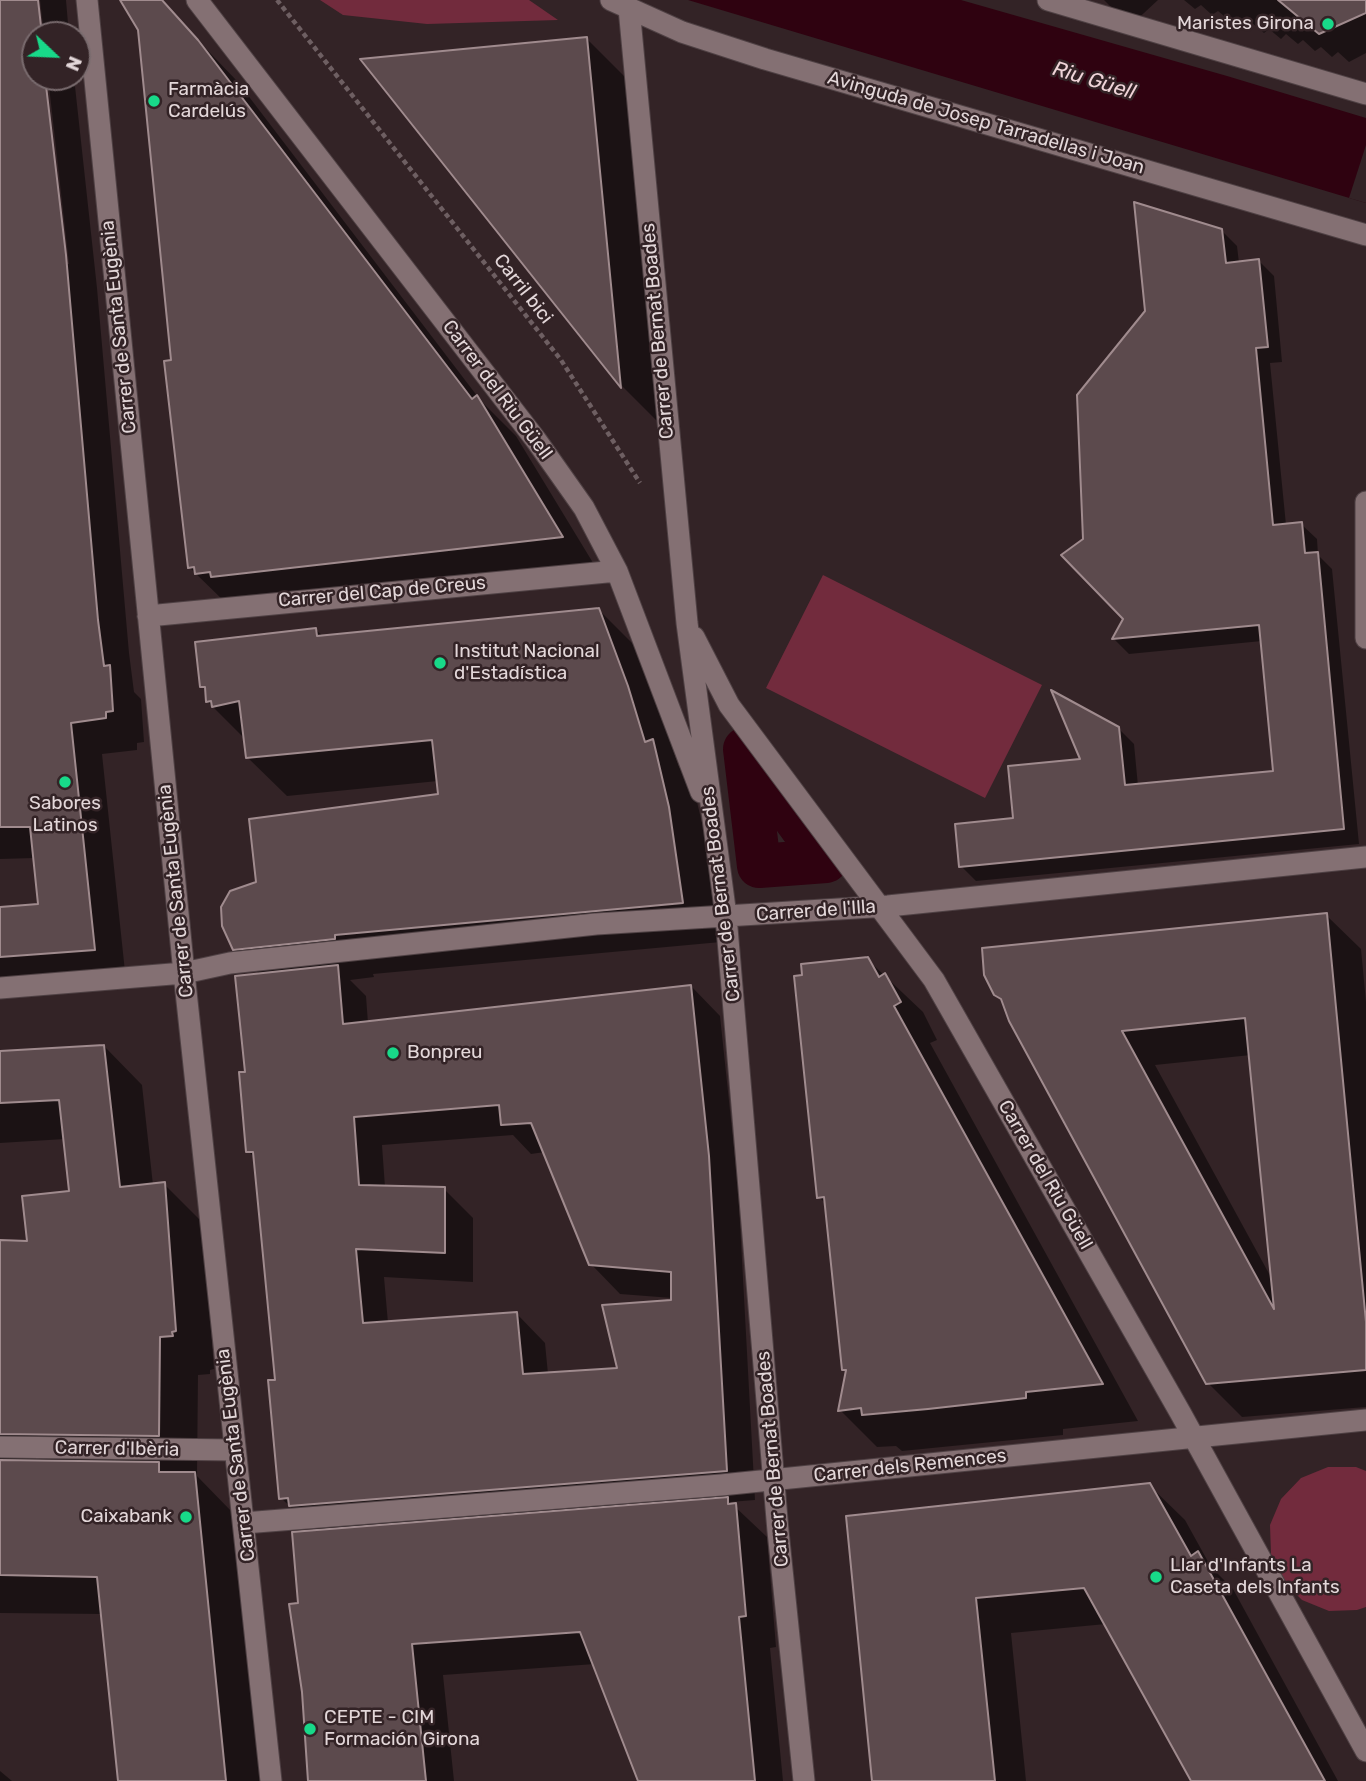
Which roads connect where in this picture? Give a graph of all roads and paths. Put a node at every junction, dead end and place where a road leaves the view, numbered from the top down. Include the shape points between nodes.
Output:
1 (87, 0) edge
2 (197, 0) edge
3 (277, 0) edge
4 (1048, 0) edge
5 (620, 4) edge
6 (1366, 94) edge
7 (1366, 235) edge
8 (645, 490) dead end
9 (1366, 502) edge
10 (617, 571) junction
11 (148, 616) junction
12 (687, 623) junction
13 (1366, 638) edge
14 (714, 827) junction
15 (1366, 857) edge
16 (880, 907) junction
17 (726, 916) junction
18 (184, 974) junction
19 (0, 988) edge
20 (1366, 1420) edge
21 (1193, 1436) junction
22 (0, 1447) edge
23 (234, 1450) junction
24 (774, 1480) junction
25 (244, 1523) junction
26 (1366, 1751) edge
27 (271, 1781) edge
28 (804, 1781) edge

1 - 11 street, Carrer de Santa Eugènia
2 - 10 street, Carrer del Riu Güell via 536,440 584,508
3 - 8 path, Carril bici via 561,360
4 - 6 street
5 - 7 street, Avinguda de Josep Tarradellas i Joan via 682,32 765,59
5 - 12 street, Carrer de Bernat Boades
9 - 13 street
10 - 11 street, Carrer del Cap de Creus
10 - 14 street, Carrer del Riu Güell
11 - 18 street, Carrer de Santa Eugènia
12 - 14 street, Carrer de Bernat Boades
12 - 16 street, Carrer del Riu Güell via 729,705
14 - 17 street, Carrer de Bernat Boades
15 - 16 street, Carrer de l'Illa
16 - 17 street, Carrer de l'Illa
16 - 21 street, Carrer del Riu Güell via 934,981
17 - 18 street, Carrer de l'Illa via 596,924 284,957
17 - 24 street, Carrer de Bernat Boades
18 - 19 street, Carrer de l'Illa
18 - 23 street, Carrer de Santa Eugènia
20 - 21 street, Carrer dels Remences
21 - 24 street, Carrer dels Remences
21 - 26 street, Carrer del Riu Güell
22 - 23 street, Carrer d'Ibèria
23 - 25 street, Carrer de Santa Eugènia
24 - 25 street, Carrer dels Remences
24 - 28 street, Carrer de Bernat Boades
25 - 27 street, Carrer de Santa Eugènia

